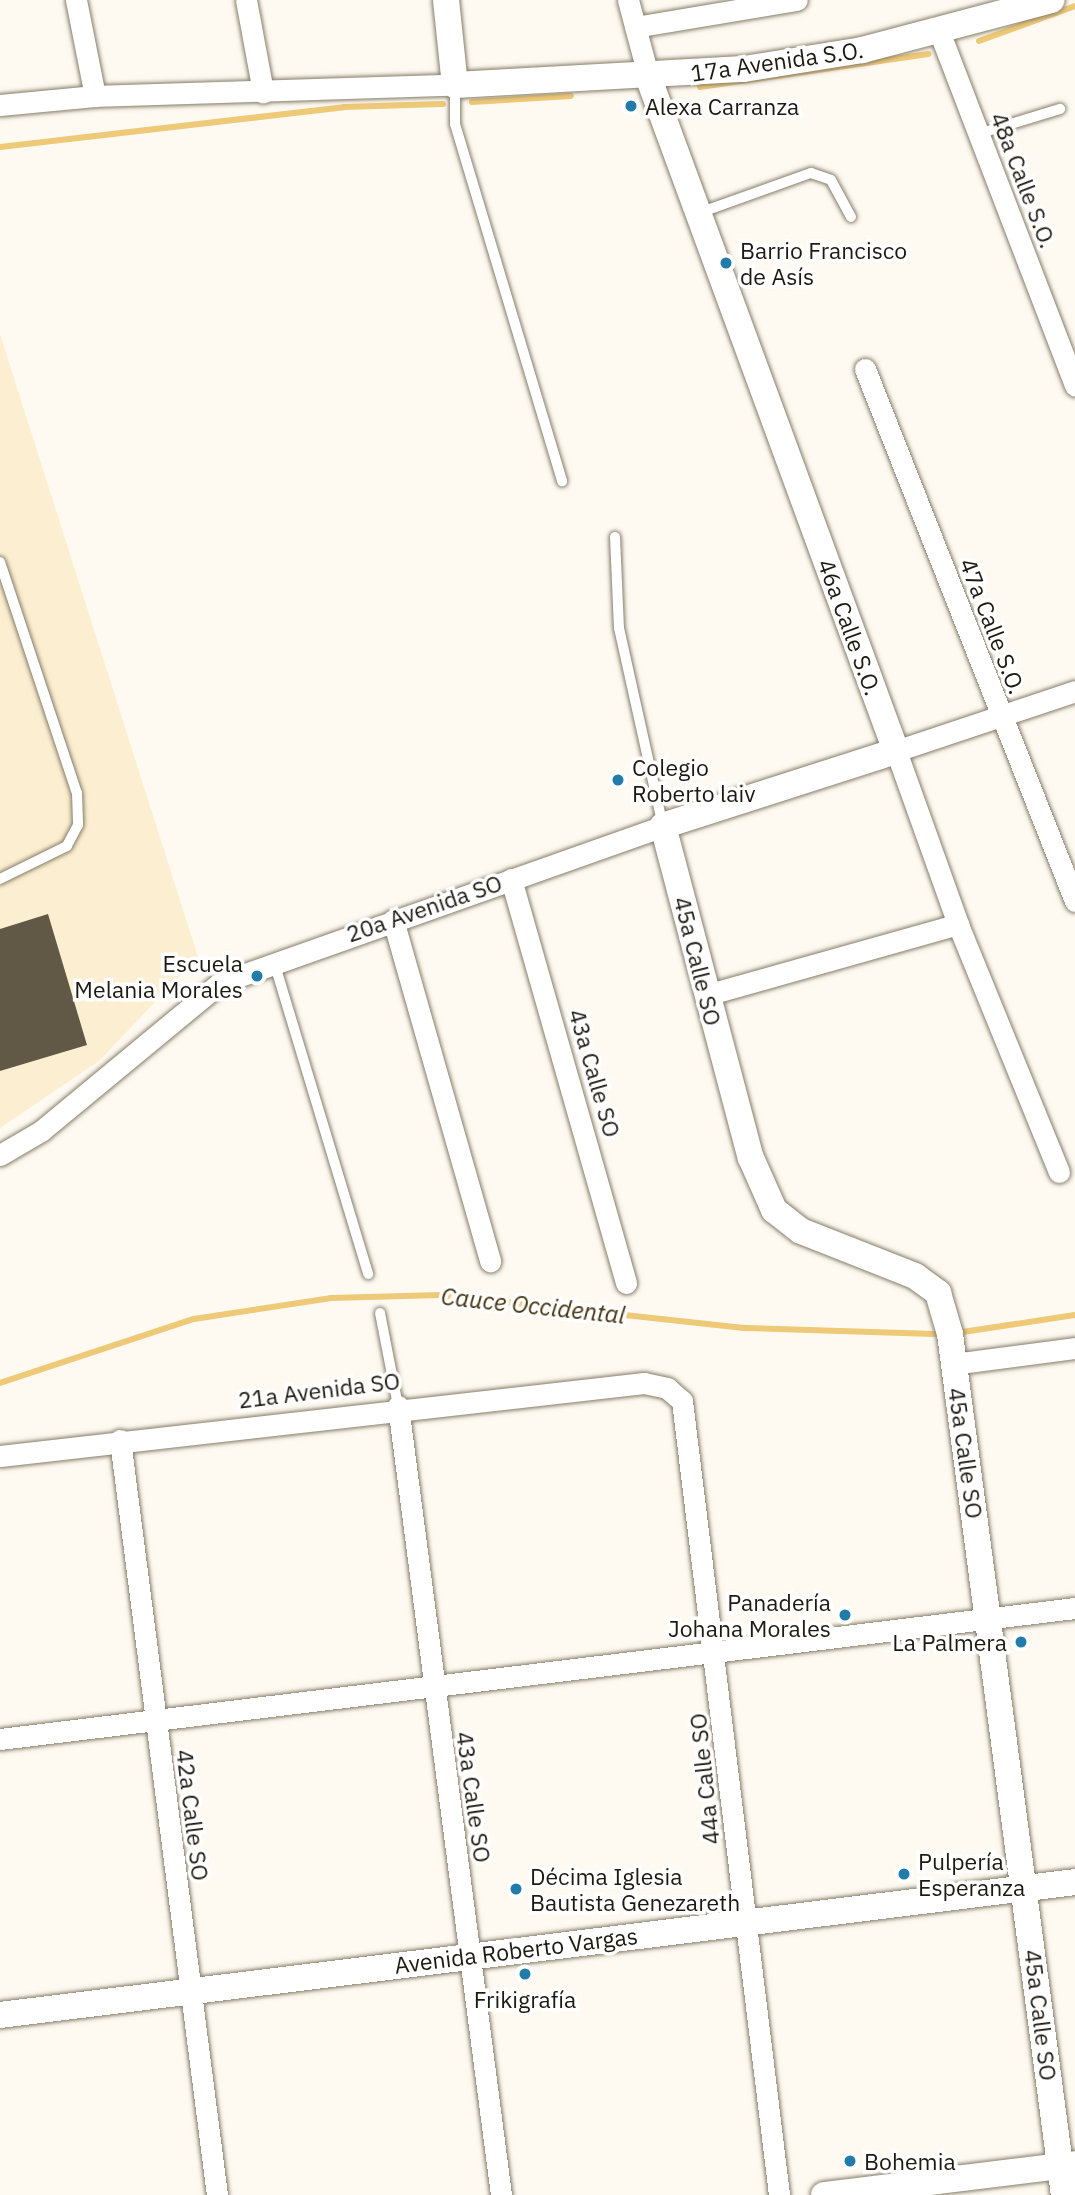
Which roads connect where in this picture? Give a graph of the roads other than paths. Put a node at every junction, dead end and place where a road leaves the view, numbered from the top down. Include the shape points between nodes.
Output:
1 (76, 0) edge
2 (246, 0) edge
3 (446, 0) edge
4 (628, 0) edge
5 (797, 0) edge
6 (1051, 0) edge
7 (635, 27) junction
8 (939, 31) junction
9 (649, 79) junction
10 (455, 85) junction
11 (263, 92) junction
12 (95, 96) junction
13 (0, 106) edge
14 (1059, 109) dead end
15 (978, 134) junction
16 (698, 214) junction
17 (851, 217) dead end
18 (865, 369) dead end
19 (1075, 386) edge
20 (562, 481) dead end
21 (615, 537) dead end
22 (0, 562) edge
23 (1075, 691) edge
24 (999, 716) junction
25 (896, 751) junction
26 (663, 826) junction
27 (0, 878) edge
28 (511, 878) junction
29 (1075, 901) edge
30 (393, 920) junction
31 (958, 924) junction
32 (273, 959) junction
33 (706, 995) junction
34 (0, 1155) edge
35 (1059, 1172) dead end
36 (490, 1261) dead end
37 (368, 1274) dead end
38 (626, 1283) dead end
39 (380, 1313) dead end
40 (1075, 1348) edge
41 (953, 1364) junction
42 (644, 1383) joint
43 (397, 1406) junction
44 (120, 1440) junction
45 (0, 1456) edge
46 (1075, 1608) edge
47 (988, 1619) junction
48 (716, 1652) junction
49 (432, 1686) junction
50 (154, 1721) junction
51 (0, 1739) edge
52 (1075, 1882) edge
53 (1026, 1887) junction
54 (746, 1921) junction
55 (468, 1955) junction
56 (189, 1991) junction
57 (0, 2015) edge
58 (1068, 2165) edge
59 (217, 2195) edge
60 (501, 2195) edge
61 (779, 2195) edge
62 (824, 2195) edge
63 (1064, 2195) edge

1 - 12 street
2 - 11 street
3 - 10 street
4 - 7 street
5 - 7 street
6 - 8 street, 17a Avenida S.O.
7 - 9 street
8 - 9 street, 17a Avenida S.O. via 862,50
8 - 15 street, 48a Calle S.O.
9 - 10 street, 17a Avenida S.O.
9 - 16 street, 46a Calle S.O.
10 - 11 street
10 - 20 lane via 455,124
11 - 12 street
12 - 13 street
14 - 15 lane
15 - 19 street, 48a Calle S.O.
16 - 17 lane via 811,173 831,180
16 - 25 street, 46a Calle S.O.
18 - 24 street, 47a Calle S.O.
21 - 26 lane via 619,628
22 - 27 lane via 76,793 78,825 67,846
23 - 24 street
24 - 25 street
24 - 29 street, 47a Calle S.O.
25 - 26 street, 20a Avenida SO
25 - 31 street, 46a Calle S.O.
26 - 28 street, 20a Avenida SO
26 - 33 street, 45a Calle SO
28 - 30 street, 20a Avenida SO
28 - 38 street, 43a Calle SO
30 - 32 street, 20a Avenida SO
30 - 36 street
31 - 33 street
31 - 35 street, 46a Calle S.O.
32 - 34 street, 20a Avenida SO via 220,983 41,1131
32 - 37 lane
33 - 41 street, 45a Calle SO via 751,1158 774,1210 801,1231 915,1276 937,1293
39 - 43 lane
40 - 41 street
41 - 47 street, 45a Calle SO
42 - 43 street, 21a Avenida SO
42 - 48 street, 44a Calle SO via 667,1388 682,1401
43 - 44 street, 21a Avenida SO
43 - 49 street, 43a Calle SO
44 - 45 street, 21a Avenida SO
44 - 50 street, 42a Calle SO
46 - 47 street
47 - 48 street
47 - 53 street, 45a Calle SO
48 - 49 street
48 - 54 street, 44a Calle SO
49 - 50 street
49 - 55 street, 43a Calle SO
50 - 51 street
50 - 56 street, 42a Calle SO
52 - 53 street, Avenida Roberto Vargas
53 - 54 street, Avenida Roberto Vargas
53 - 58 street, 45a Calle SO
54 - 55 street, Avenida Roberto Vargas
54 - 61 street, 44a Calle SO
55 - 56 street, Avenida Roberto Vargas
55 - 60 street, 43a Calle SO
56 - 57 street, Avenida Roberto Vargas
56 - 59 street, 42a Calle SO
58 - 62 street
58 - 63 street, 45a Calle SO

